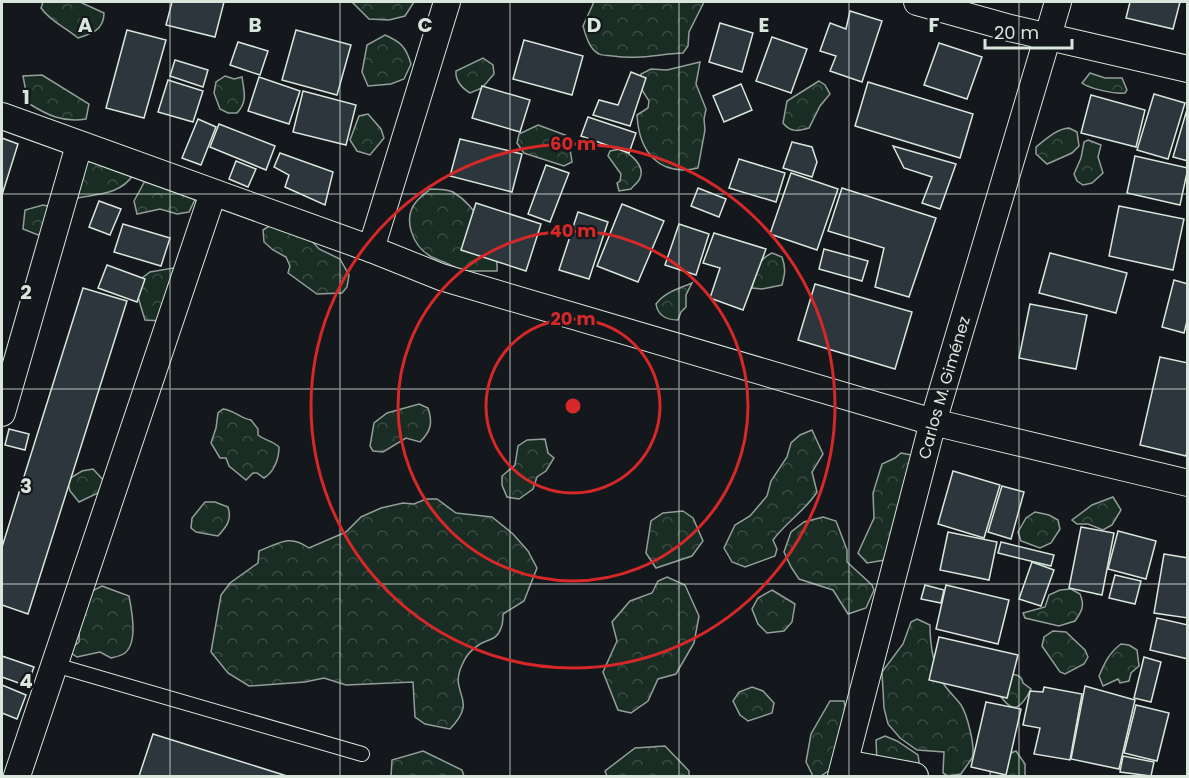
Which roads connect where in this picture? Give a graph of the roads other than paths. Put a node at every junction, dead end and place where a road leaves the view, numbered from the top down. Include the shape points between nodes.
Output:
1 (447, 2) edge
2 (917, 2) edge
3 (1058, 2) edge
4 (1048, 36) junction
5 (1188, 69) edge
6 (2, 116) edge
7 (79, 146) junction
8 (213, 193) junction
9 (371, 249) junction
10 (2, 413) edge
11 (933, 422) junction
12 (1188, 483) edge
13 (56, 665) junction
14 (362, 754) dead end
15 (843, 770) edge
16 (17, 777) edge
17 (915, 777) edge

1 - 9 street
2 - 4 street
3 - 4 street, Carlos M. Giménez
4 - 5 street
4 - 11 street, Carlos M. Giménez
6 - 7 street
7 - 8 street
7 - 10 street
8 - 9 street
8 - 13 street
9 - 11 street via 441,277
11 - 12 street
11 - 15 street, Carlos M. Giménez
13 - 14 lane
13 - 16 street
15 - 17 street

